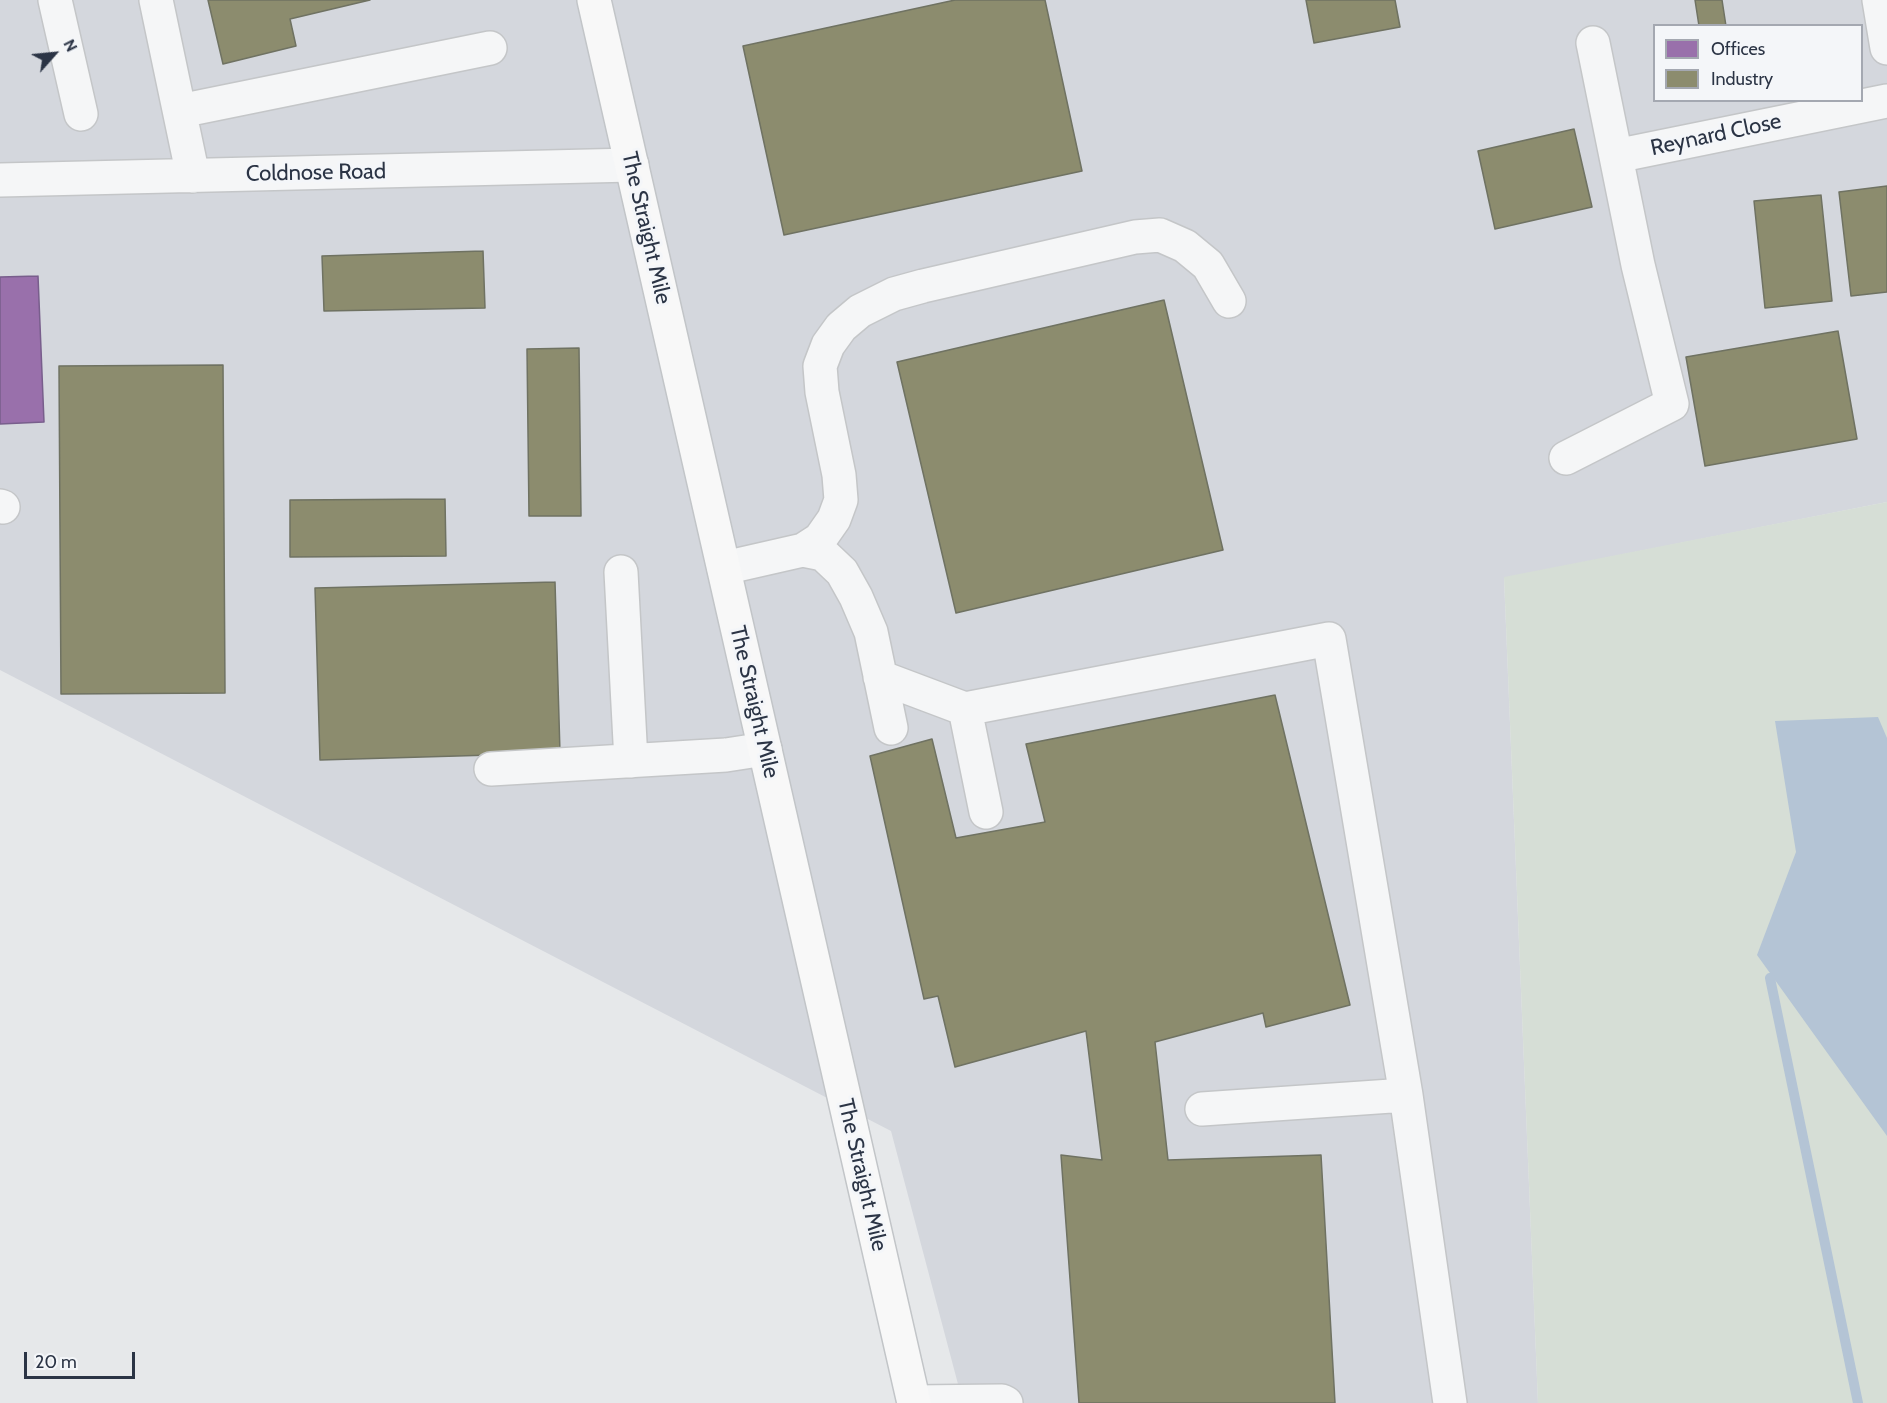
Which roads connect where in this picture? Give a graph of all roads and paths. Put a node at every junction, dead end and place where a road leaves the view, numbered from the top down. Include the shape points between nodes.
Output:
1 (56, 0) edge
2 (156, 0) edge
3 (594, 0) edge
4 (1879, 0) edge
5 (1593, 43) dead end
6 (490, 48) dead end
7 (1887, 48) edge
8 (1887, 100) edge
9 (180, 111) junction
10 (81, 114) dead end
11 (1616, 156) junction
12 (632, 165) junction
13 (193, 176) junction
14 (0, 180) edge
15 (1229, 301) dead end
16 (1566, 458) dead end
17 (803, 550) junction
18 (724, 568) junction
19 (621, 572) dead end
20 (880, 677) junction
21 (965, 709) junction
22 (891, 728) dead end
23 (765, 749) junction
24 (631, 761) junction
25 (491, 769) dead end
26 (986, 812) dead end
27 (1406, 1095) junction
28 (1202, 1109) dead end
29 (914, 1403) edge
30 (1006, 1403) edge
31 (1450, 1403) edge

1 - 10 street
2 - 9 street
3 - 12 main road, The Straight Mile
4 - 7 street
5 - 11 street
6 - 9 street
8 - 11 street, Reynard Close
9 - 13 street
11 - 16 street via 1672,404
12 - 13 street, Coldnose Road
12 - 18 main road, The Straight Mile
13 - 14 street, Coldnose Road
15 - 17 street via 1208,265 1185,246 1160,235 1135,237 923,286 894,294 860,311 841,327 820,366 841,500 820,539
17 - 18 street
17 - 20 street via 824,554 842,572 871,632
18 - 23 main road, The Straight Mile
19 - 24 street
20 - 21 street
20 - 22 street
21 - 26 street
21 - 27 street via 1329,639
23 - 24 street
23 - 29 main road, The Straight Mile
24 - 25 street
27 - 28 street
27 - 31 street
29 - 30 street

